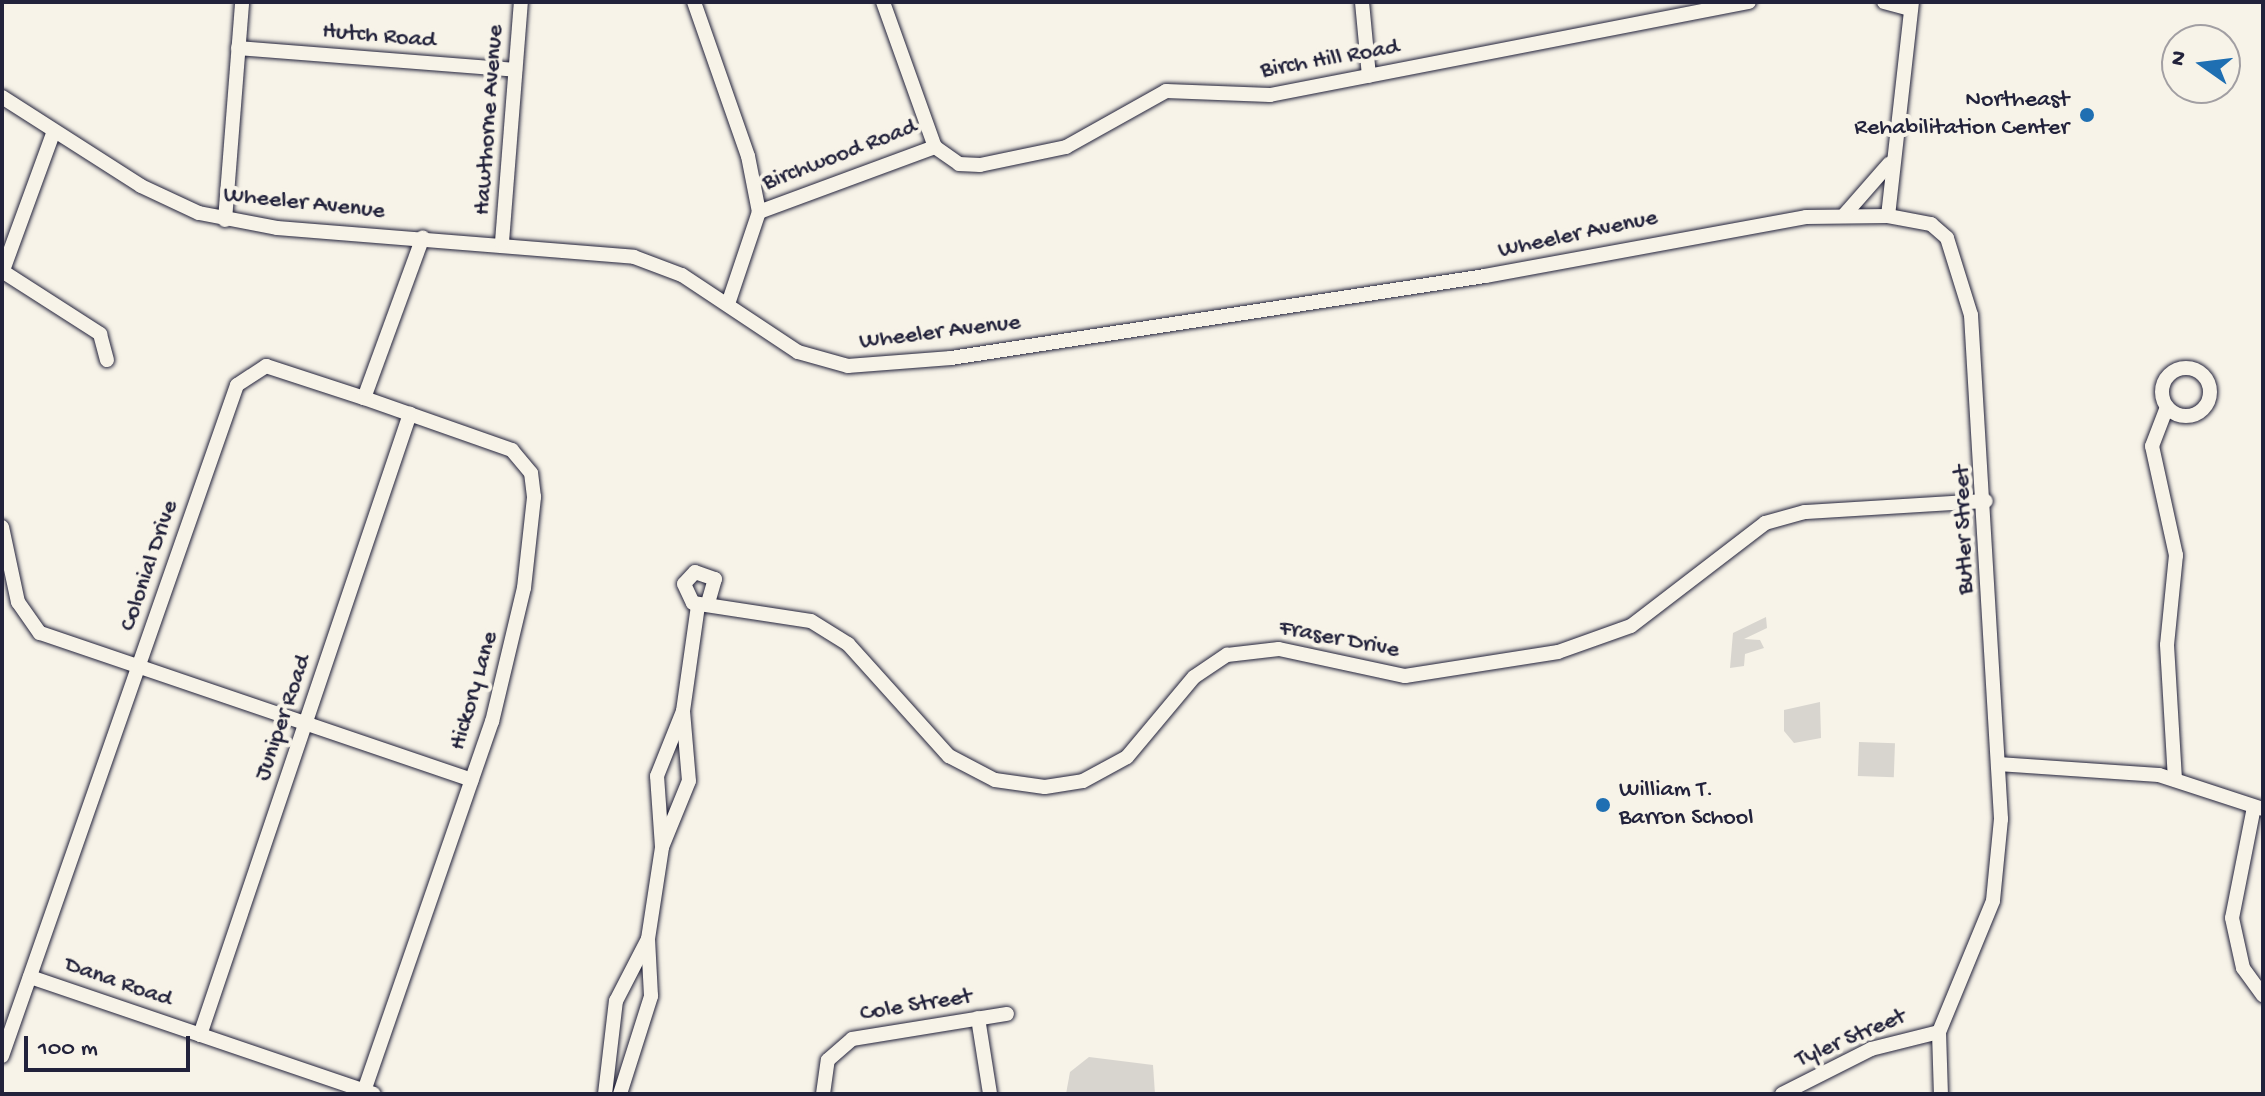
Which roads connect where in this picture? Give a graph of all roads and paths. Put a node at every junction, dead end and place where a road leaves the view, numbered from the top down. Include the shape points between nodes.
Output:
1 (242, 2) edge
2 (521, 2) edge
3 (694, 2) edge
4 (883, 2) edge
5 (1362, 2) edge
6 (1749, 2) edge
7 (1884, 2) edge
8 (1719, 5) edge
9 (1911, 5) edge
10 (238, 48) junction
11 (515, 70) junction
12 (1369, 76) junction
13 (2, 97) edge
14 (54, 131) junction
15 (935, 147) junction
16 (1892, 156) junction
17 (759, 212) junction
18 (1845, 214) junction
19 (1888, 216) junction
20 (225, 220) junction
21 (423, 237) junction
22 (502, 242) junction
23 (2, 272) edge
24 (728, 304) junction
25 (107, 360) dead end
26 (364, 398) junction
27 (2167, 407) dead end
28 (410, 414) junction
29 (1986, 501) junction
30 (2, 527) edge
31 (137, 668) junction
32 (683, 711) junction
33 (305, 724) junction
34 (1998, 764) junction
35 (472, 780) junction
36 (2175, 780) junction
37 (2258, 808) edge
38 (662, 847) junction
39 (648, 939) junction
40 (30, 977) junction
41 (2263, 996) edge
42 (1007, 1014) dead end
43 (978, 1018) junction
44 (1939, 1032) junction
45 (200, 1035) junction
46 (2, 1056) edge
47 (369, 1092) edge
48 (605, 1094) edge
49 (620, 1094) edge
50 (823, 1094) edge
51 (990, 1094) edge
52 (1782, 1094) edge
53 (1941, 1094) edge

1 - 10 street
2 - 11 street, Hawthorne Avenue
3 - 17 street via 748,156
4 - 15 street, Birchwood Road
5 - 12 street
6 - 8 street, Birch Hill Road
7 - 9 street
8 - 12 street, Birch Hill Road
9 - 16 street
10 - 11 street, Hutch Road
10 - 20 street
11 - 22 street, Hawthorne Avenue
12 - 15 street, Birch Hill Road via 1262,95 1166,91 1088,139 1005,161 959,164
13 - 14 street, Wheeler Avenue
14 - 20 street, Wheeler Avenue via 163,198
14 - 23 street
15 - 17 street, Birchwood Road
16 - 18 street via 1870,192
16 - 19 street
17 - 24 street, Birchwood Road
18 - 19 street, Wheeler Avenue
18 - 24 street, Wheeler Avenue via 887,366 810,357
19 - 29 street, Butler Street via 1931,224 1959,261 1976,351
20 - 21 street, Wheeler Avenue
21 - 22 street, Wheeler Avenue
21 - 26 street
22 - 24 street, Wheeler Avenue via 634,257
23 - 25 street via 100,334
26 - 28 street, Hickory Lane
26 - 31 street, Colonial Drive via 266,366 241,378
27 - 36 street via 2152,446 2176,555 2167,645
28 - 33 street, Juniper Road
28 - 35 street, Hickory Lane via 512,450 534,484 514,639
29 - 32 street, Fraser Drive via 1805,512 1765,523 1631,626 1558,652 1405,676 1279,649 1227,655 1194,677 1127,757 1083,781 1045,787 995,780 949,756 861,656 822,627 791,614 703,604
29 - 34 street, Butler Street
30 - 31 street via 31,625
31 - 33 street
31 - 40 street, Colonial Drive
32 - 38 street via 657,776
32 - 38 street via 689,781
33 - 35 street
33 - 45 street, Juniper Road
34 - 36 street
34 - 44 street, Butler Street via 1998,884
35 - 47 street, Hickory Lane
36 - 37 street
37 - 41 street via 2232,918 2243,968
38 - 39 street
39 - 48 street via 616,1001
39 - 49 street via 651,996
40 - 45 street, Dana Road
40 - 46 street, Colonial Drive
42 - 43 street, Cole Street
43 - 50 street, Cole Street via 842,1043 828,1060
43 - 51 street
44 - 52 street, Tyler Street via 1871,1049
44 - 53 street, Butler Street
45 - 47 street, Dana Road

